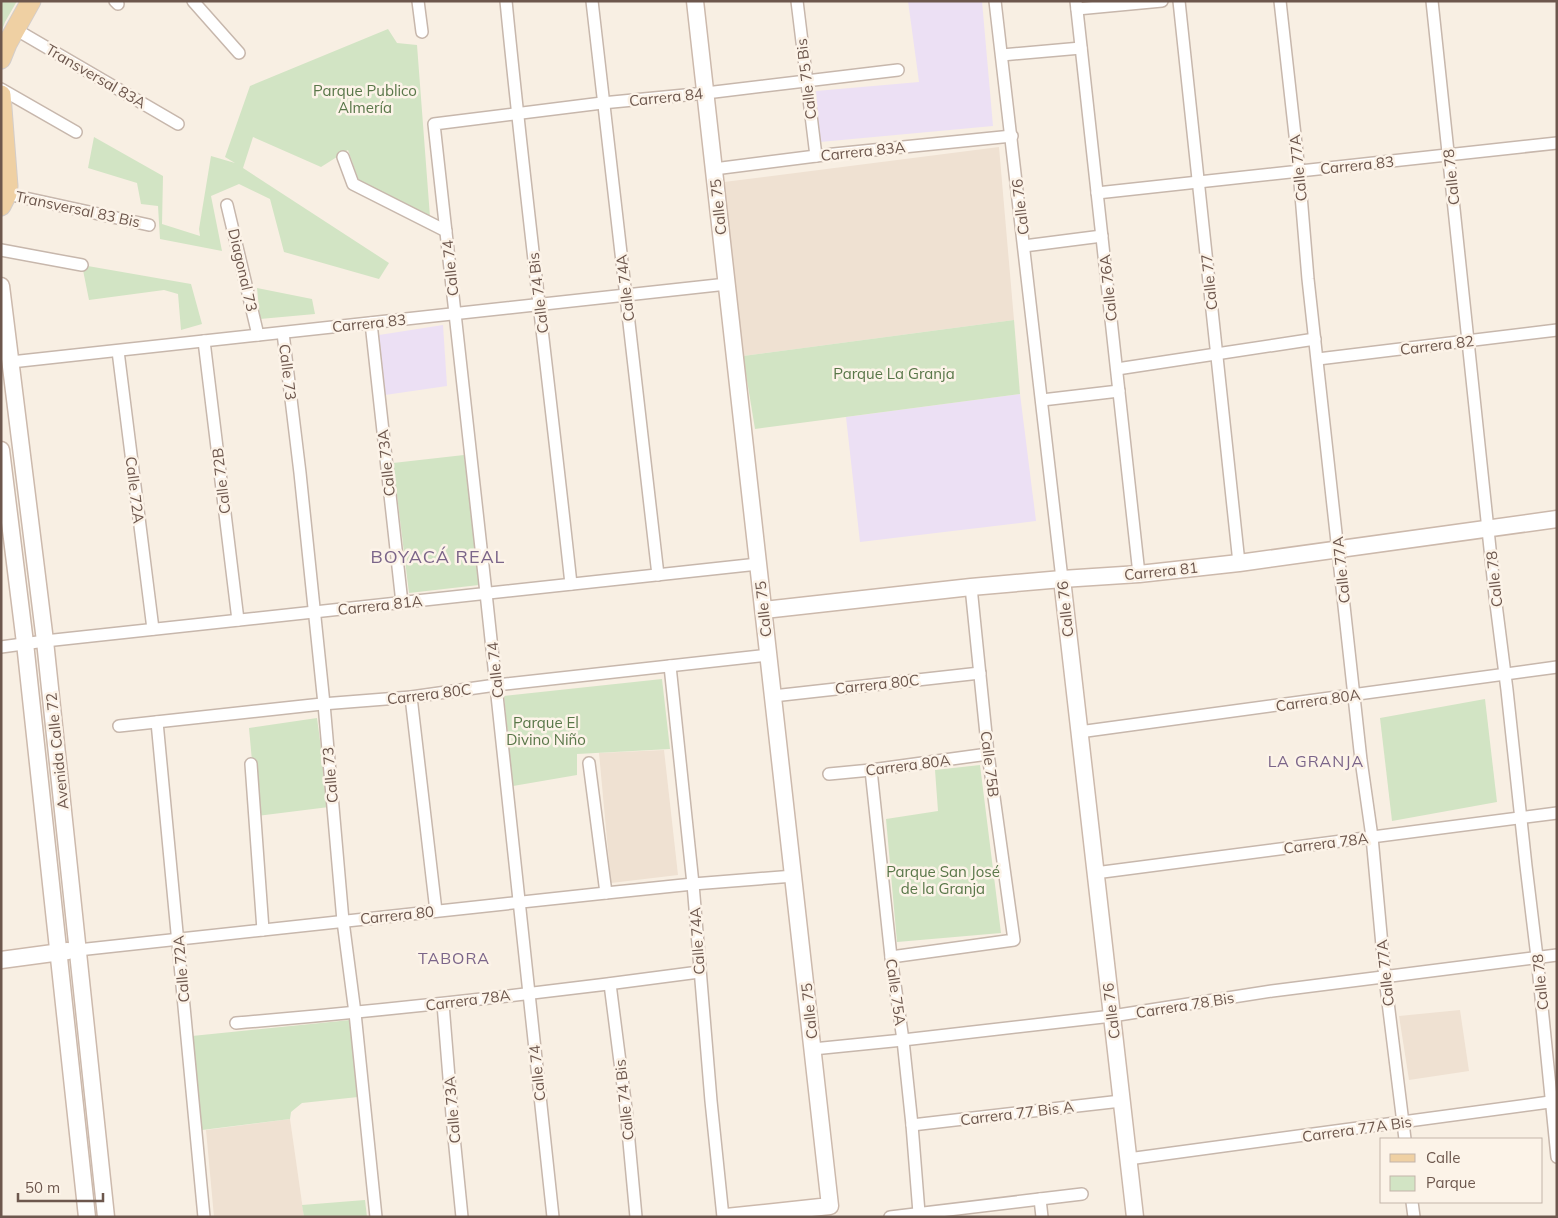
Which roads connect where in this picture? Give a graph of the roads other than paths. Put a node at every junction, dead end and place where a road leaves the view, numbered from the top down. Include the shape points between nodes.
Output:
1 (31, 1) edge
2 (193, 1) edge
3 (418, 1) edge
4 (506, 1) edge
5 (592, 1) edge
6 (695, 1) edge
7 (797, 1) edge
8 (996, 1) edge
9 (1162, 1) edge
10 (1179, 1) edge
11 (1280, 1) edge
12 (1432, 1) edge
13 (1077, 5) edge
14 (15, 29) junction
15 (422, 32) dead end
16 (1081, 48) junction
17 (239, 53) dead end
18 (1002, 55) junction
19 (1, 60) edge
20 (898, 70) dead end
21 (807, 80) junction
22 (1, 89) edge
23 (706, 93) junction
24 (1, 95) edge
25 (602, 103) junction
26 (517, 113) junction
27 (178, 124) dead end
28 (434, 124) joint
29 (76, 132) dead end
30 (1012, 136) junction
31 (1557, 142) edge
32 (1448, 155) junction
33 (816, 156) junction
34 (343, 157) dead end
35 (714, 169) junction
36 (1299, 171) junction
37 (1198, 182) junction
38 (1097, 193) junction
39 (4, 200) edge
40 (227, 205) dead end
41 (149, 225) dead end
42 (446, 231) junction
43 (1102, 236) junction
44 (1024, 246) junction
45 (1, 250) edge
46 (82, 264) dead end
47 (727, 284) junction
48 (1, 286) edge
49 (626, 295) junction
50 (539, 305) junction
51 (455, 314) junction
52 (371, 323) junction
53 (1557, 330) edge
54 (283, 333) junction
55 (258, 336) junction
56 (1315, 339) junction
57 (204, 341) junction
58 (1468, 341) junction
59 (118, 351) junction
60 (1217, 354) junction
61 (1318, 359) junction
62 (11, 362) junction
63 (1117, 369) junction
64 (1119, 391) junction
65 (1042, 400) junction
66 (1, 450) edge
67 (1557, 519) edge
68 (1489, 529) junction
69 (1339, 550) junction
70 (1239, 563) junction
71 (758, 564) junction
72 (1139, 574) junction
73 (658, 575) junction
74 (1062, 579) junction
75 (571, 584) junction
76 (971, 587) junction
77 (486, 593) junction
78 (402, 602) junction
79 (764, 610) junction
80 (315, 612) junction
81 (238, 620) junction
82 (152, 629) junction
83 (45, 641) junction
84 (25, 643) junction
85 (1, 647) edge
86 (769, 655) junction
87 (670, 666) junction
88 (1557, 667) edge
89 (980, 673) junction
90 (1505, 675) junction
91 (496, 685) junction
92 (773, 696) junction
93 (1354, 696) junction
94 (411, 697) junction
95 (324, 704) junction
96 (157, 722) junction
97 (119, 726) dead end
98 (1079, 732) junction
99 (988, 754) junction
100 (589, 763) dead end
101 (251, 764) dead end
102 (871, 770) junction
103 (829, 774) dead end
104 (1557, 813) edge
105 (1521, 818) junction
106 (1372, 837) junction
107 (1095, 873) junction
108 (794, 876) junction
109 (693, 884) junction
110 (606, 893) junction
111 (520, 902) junction
112 (436, 911) junction
113 (343, 921) junction
114 (264, 930) junction
115 (178, 939) junction
116 (78, 950) junction
117 (58, 952) junction
118 (1557, 955) edge
119 (891, 957) junction
120 (1537, 957) junction
121 (1, 960) edge
122 (699, 972) junction
123 (1385, 978) junction
124 (610, 984) junction
125 (529, 993) junction
126 (442, 1004) junction
127 (355, 1013) junction
128 (1112, 1016) junction
129 (236, 1023) dead end
130 (903, 1040) junction
131 (813, 1048) junction
132 (1122, 1101) junction
133 (1554, 1101) edge
134 (1403, 1123) junction
135 (912, 1125) junction
136 (1405, 1138) edge
137 (1557, 1157) edge
138 (1128, 1159) junction
139 (1082, 1194) dead end
140 (1040, 1199) junction
141 (1412, 1203) edge
142 (831, 1211) edge
143 (919, 1213) junction
144 (87, 1217) edge
145 (106, 1217) edge
146 (204, 1217) edge
147 (376, 1217) edge
148 (462, 1217) edge
149 (553, 1217) edge
150 (636, 1217) edge
151 (724, 1217) edge
152 (890, 1217) edge
153 (1042, 1217) edge
154 (1135, 1217) edge
155 (1414, 1217) edge

1 - 14 main road
2 - 17 street
3 - 15 street
4 - 26 street, Calle 74 Bis
5 - 25 street, Calle 74A
6 - 23 street, Calle 75
7 - 21 street, Calle 75 Bis
8 - 18 street, Calle 76
9 - 13 street
10 - 37 street, Calle 77
11 - 36 street, Calle 77A
12 - 32 street, Calle 78
13 - 16 street, Calle 76A
14 - 19 main road
14 - 27 street, Transversal 83A
16 - 18 street
16 - 38 street, Calle 76A
18 - 30 street, Calle 76
20 - 21 street, Carrera 84
21 - 23 street, Carrera 84
21 - 33 street, Calle 75 Bis
22 - 29 street
23 - 25 street, Carrera 84
23 - 35 street, Calle 75
24 - 39 main road via 8,178
25 - 26 street, Carrera 84
25 - 49 street, Calle 74A
26 - 28 street, Carrera 84
26 - 50 street, Calle 74 Bis
28 - 42 street, Calle 74
30 - 33 street, Carrera 83A
30 - 44 street, Calle 76
31 - 32 street, Carrera 83
32 - 36 street, Carrera 83
32 - 58 street, Calle 78
33 - 35 street, Carrera 83A
34 - 42 street via 353,184
35 - 47 street, Calle 75
36 - 37 street, Carrera 83
36 - 56 street, Calle 77A
37 - 38 street, Carrera 83
37 - 60 street, Calle 77
38 - 43 street, Calle 76A
39 - 41 street, Transversal 83 Bis
40 - 55 street, Diagonal 73
42 - 51 street, Calle 74
43 - 44 street
43 - 63 street, Calle 76A
44 - 65 street, Calle 76
45 - 46 street
47 - 49 street, Carrera 83
47 - 71 street, Calle 75
48 - 62 street, Avenida Calle 72
49 - 50 street, Carrera 83
49 - 73 street, Calle 74A
50 - 51 street, Carrera 83
50 - 75 street, Calle 74 Bis
51 - 52 street, Carrera 83
51 - 77 street, Calle 74
52 - 54 street, Carrera 83
52 - 78 street, Calle 73A
53 - 58 street, Carrera 82
54 - 55 street, Carrera 83
54 - 80 street, Calle 73
55 - 57 street, Carrera 83
56 - 60 street
56 - 61 street, Calle 77A
57 - 59 street, Carrera 83
57 - 81 street, Calle 72B
58 - 61 street, Carrera 82
58 - 68 street, Calle 78
59 - 62 street, Carrera 83
59 - 82 street, Calle 72A
60 - 63 street
60 - 70 street, Calle 77
61 - 69 street, Calle 77A
62 - 83 street, Avenida Calle 72
63 - 64 street, Calle 76A
64 - 65 street
64 - 72 street, Calle 76A
65 - 74 street, Calle 76
66 - 84 street, Avenida Calle 72
67 - 68 street, Carrera 81
68 - 69 street, Carrera 81
68 - 90 street, Calle 78
69 - 70 street, Carrera 81
69 - 93 street, Calle 77A
70 - 72 street, Carrera 81
71 - 73 street, Carrera 81A
71 - 79 street, Calle 75
72 - 74 street, Carrera 81
73 - 75 street, Carrera 81A
74 - 76 street, Carrera 81
74 - 98 street, Calle 76
75 - 77 street, Carrera 81A
76 - 79 street, Carrera 81
76 - 89 street, Calle 75B
77 - 78 street, Carrera 81A
77 - 91 street, Calle 74
78 - 80 street, Carrera 81A
79 - 86 street, Calle 75
80 - 81 street, Carrera 81A
80 - 95 street, Calle 73
81 - 82 street, Carrera 81A
82 - 83 street, Carrera 81A
83 - 84 street, Carrera 81A
83 - 116 street, Avenida Calle 72
84 - 85 street, Carrera 81A
84 - 117 street, Avenida Calle 72
86 - 87 street, Carrera 80C
86 - 92 street, Calle 75
87 - 91 street, Carrera 80C
87 - 109 street, Calle 74A
88 - 90 street, Carrera 80A
89 - 92 street, Carrera 80C
89 - 99 street, Calle 75B
90 - 93 street, Carrera 80A
90 - 105 street, Calle 78
91 - 94 street, Carrera 80C
91 - 111 street, Calle 74
92 - 108 street, Calle 75
93 - 98 street, Carrera 80A
93 - 106 street, Calle 77A
94 - 95 street, Carrera 80C
94 - 112 street
95 - 96 street, Carrera 80C
95 - 113 street, Calle 73
96 - 97 street, Carrera 80C
96 - 115 street, Calle 72A
98 - 107 street, Calle 76
99 - 102 street, Carrera 80A
99 - 119 street, Calle 75B via 1014,940
100 - 110 street
101 - 114 street
102 - 103 street, Carrera 80A
102 - 119 street, Calle 75A
104 - 105 street, Carrera 78A
105 - 106 street, Carrera 78A
105 - 120 street, Calle 78
106 - 107 street, Carrera 78A
106 - 123 street, Calle 77A
107 - 128 street, Calle 76
108 - 109 street, Carrera 80
108 - 131 street, Calle 75
109 - 110 street, Carrera 80
109 - 122 street, Calle 74A
110 - 111 street, Carrera 80
111 - 112 street, Carrera 80
111 - 125 street, Calle 74
112 - 113 street, Carrera 80
113 - 114 street, Carrera 80
113 - 127 street, Calle 73
114 - 115 street, Carrera 80
115 - 116 street, Carrera 80
115 - 146 street, Calle 72A
116 - 117 street, Carrera 80
116 - 145 street, Avenida Calle 72
117 - 121 street, Carrera 80
117 - 144 street, Avenida Calle 72
118 - 120 street, Carrera 78 Bis
119 - 130 street, Calle 75A
120 - 123 street, Carrera 78 Bis
120 - 133 street, Calle 78
122 - 124 street, Carrera 78A
122 - 151 street, Calle 74A
123 - 128 street, Carrera 78 Bis
123 - 134 street, Calle 77A
124 - 125 street, Carrera 78A
124 - 150 street, Calle 74 Bis
125 - 126 street, Carrera 78A
125 - 149 street, Calle 74
126 - 127 street, Carrera 78A
126 - 148 street, Calle 73A
127 - 129 street, Carrera 78A
127 - 147 street, Calle 73
128 - 130 street, Carrera 78 Bis
128 - 132 street, Calle 76
130 - 131 street, Carrera 78 Bis
130 - 135 street, Calle 75A
131 - 142 street, Calle 75
132 - 135 street, Carrera 77 Bis A
132 - 138 street, Calle 76
133 - 134 street, Carrera 77A Bis
133 - 137 street, Calle 78
134 - 136 street, Calle 77A
134 - 138 street, Carrera 77A Bis
135 - 143 street, Calle 75A
138 - 154 street, Calle 76
139 - 140 street
140 - 143 street
140 - 153 street
141 - 155 street
142 - 151 street
143 - 152 street

